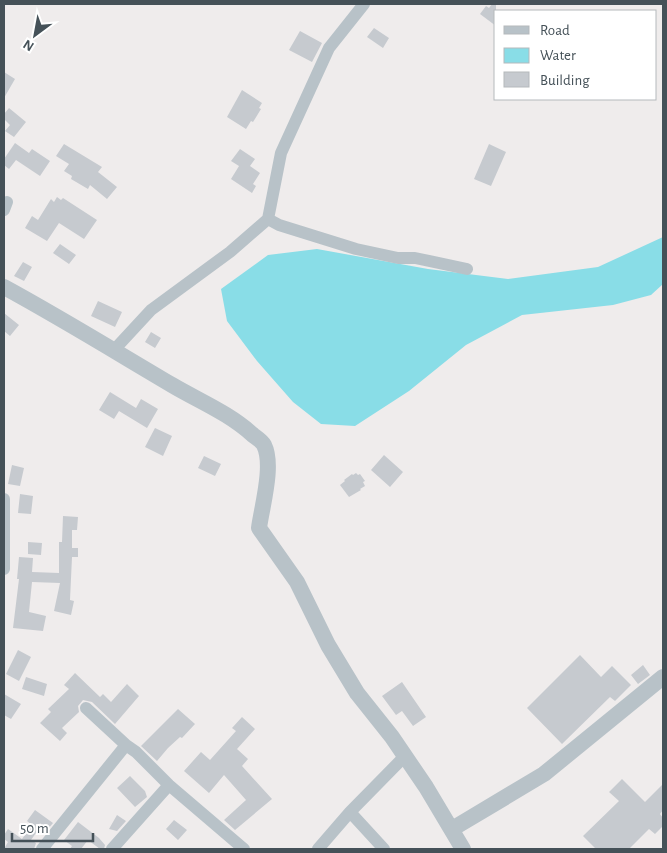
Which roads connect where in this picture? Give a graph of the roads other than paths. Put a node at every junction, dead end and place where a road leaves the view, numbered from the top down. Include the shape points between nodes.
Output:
1 (364, 4) edge
2 (268, 219) junction
3 (467, 269) dead end
4 (4, 287) edge
5 (114, 350) junction
6 (4, 499) edge
7 (4, 569) edge
8 (663, 677) edge
9 (86, 708) dead end
10 (126, 746) junction
11 (405, 756) junction
12 (169, 785) junction
13 (350, 812) junction
14 (452, 829) junction
15 (42, 849) edge
16 (112, 849) edge
17 (244, 849) edge
18 (318, 849) edge
19 (384, 849) edge
20 (463, 849) edge

1 - 2 street via 329,48 281,153
2 - 3 street via 356,250
2 - 5 street via 230,252 151,310
4 - 5 street
5 - 11 street via 222,412 263,444 268,459 268,475 259,528 297,582 328,645 357,693
6 - 7 street
8 - 14 street via 544,774
9 - 10 street
10 - 12 street
10 - 15 street
11 - 13 street
11 - 14 street
12 - 16 street
12 - 17 street
13 - 18 street
13 - 19 street
14 - 20 street

